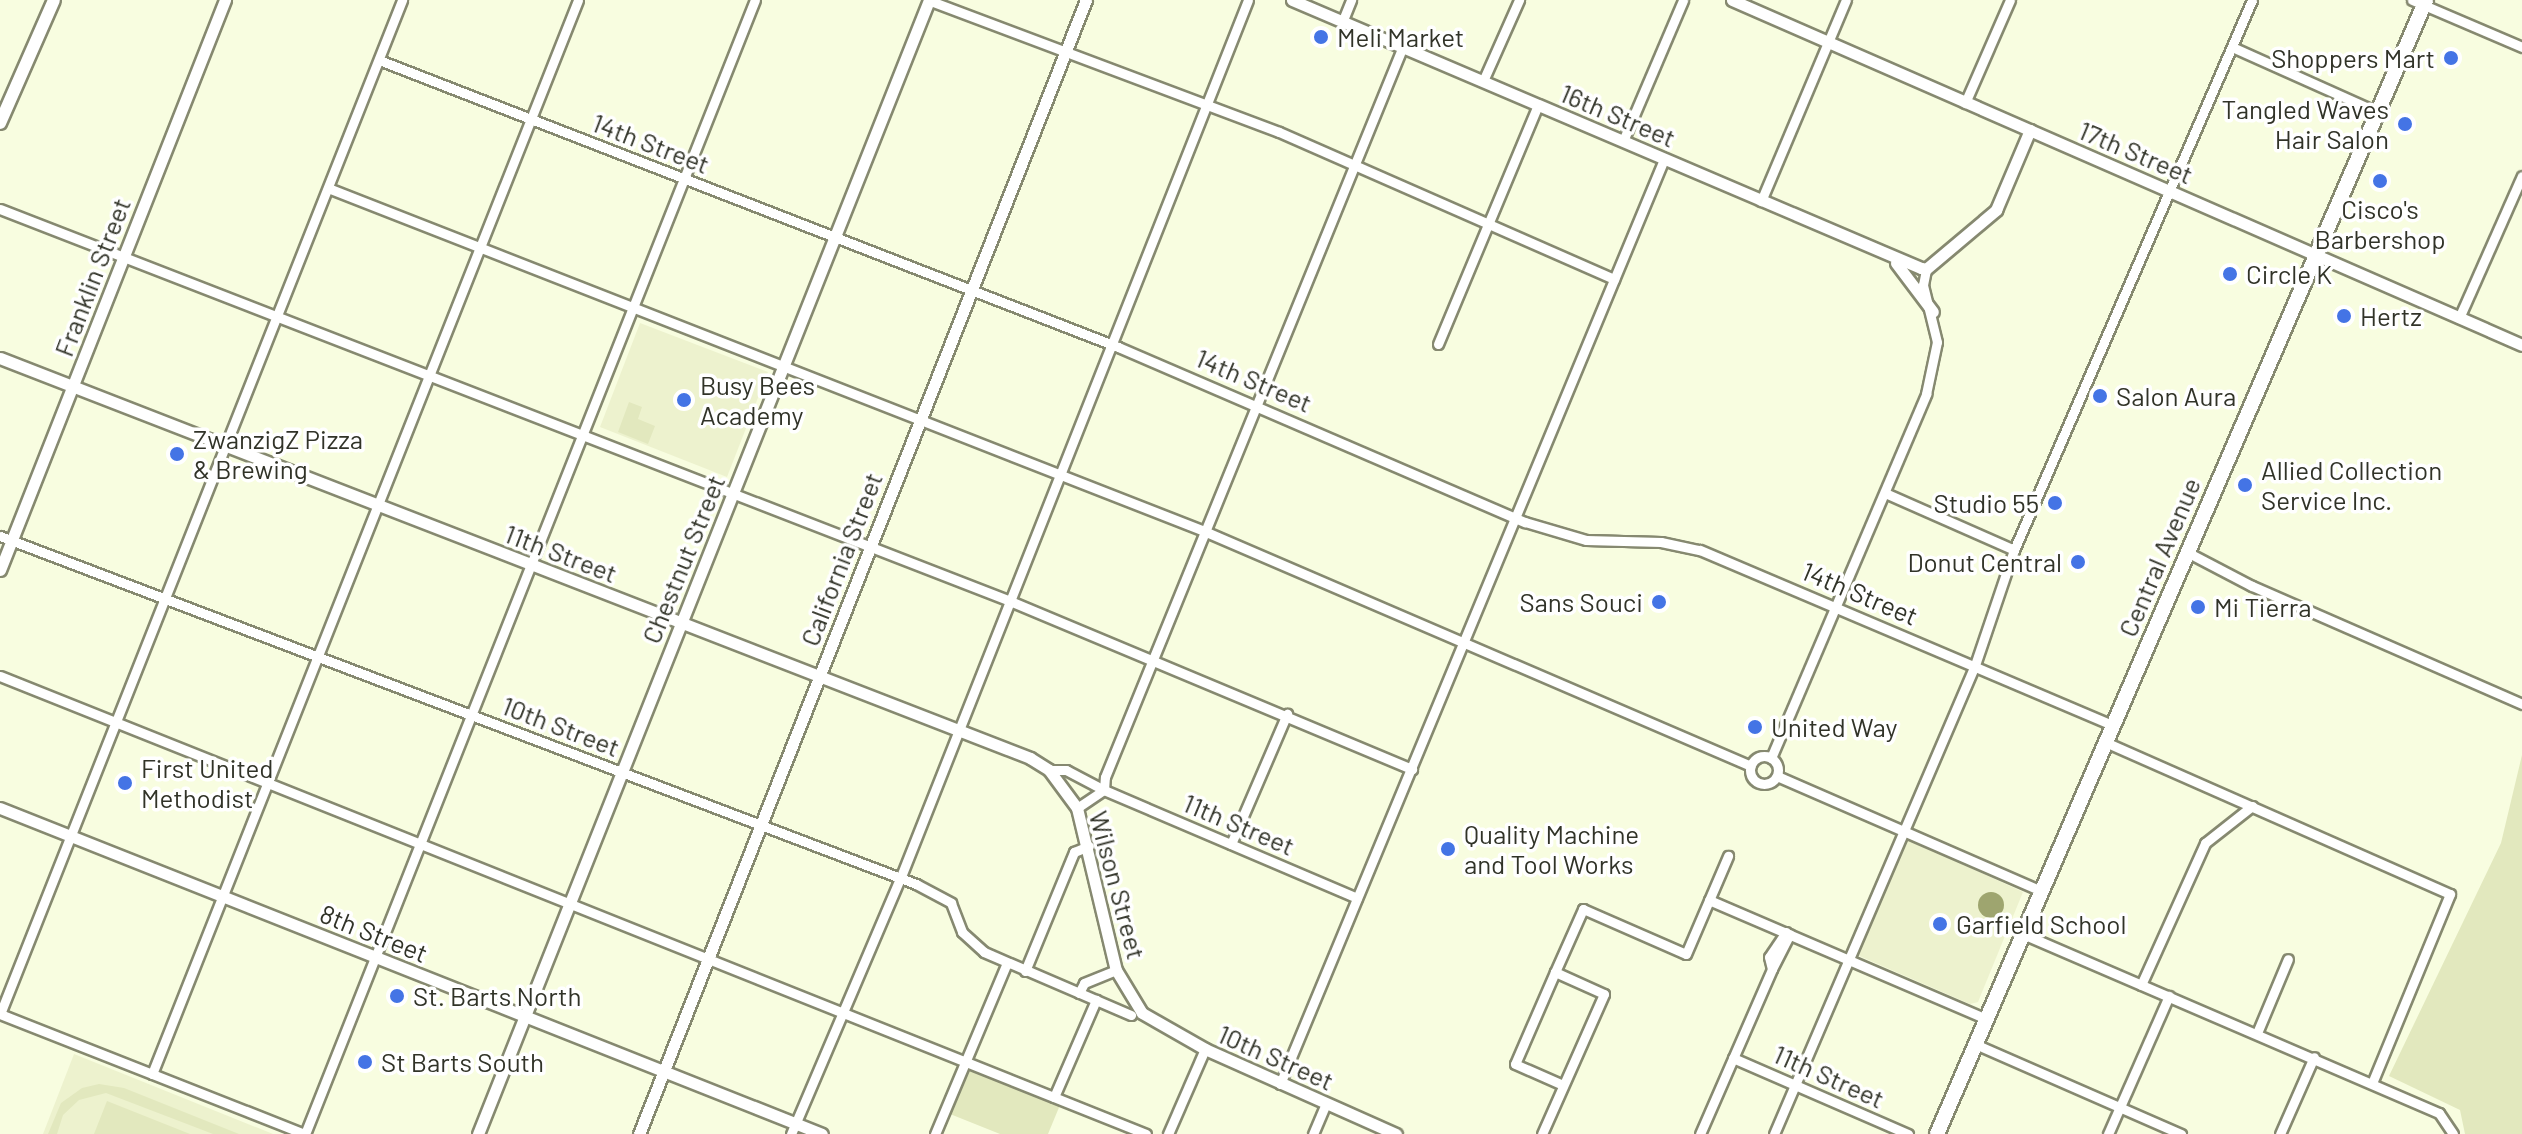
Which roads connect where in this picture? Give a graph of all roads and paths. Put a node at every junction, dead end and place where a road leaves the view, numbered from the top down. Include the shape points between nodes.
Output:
1 (54, 0) edge
2 (225, 0) edge
3 (402, 0) edge
4 (578, 0) edge
5 (755, 0) edge
6 (928, 0) edge
7 (1086, 0) edge
8 (1248, 0) edge
9 (1292, 0) edge
10 (1351, 0) edge
11 (1519, 0) edge
12 (1683, 0) edge
13 (1732, 0) edge
14 (1846, 0) edge
15 (2010, 0) edge
16 (2252, 0) edge
17 (2421, 2) edge
18 (1343, 20) junction
19 (1828, 42) junction
20 (1403, 46) junction
21 (2232, 47) junction
22 (2522, 47) edge
23 (1066, 51) junction
24 (379, 60) junction
25 (1483, 81) junction
26 (1965, 103) junction
27 (1207, 104) junction
28 (1538, 105) junction
29 (2377, 112) junction
30 (531, 120) junction
31 (0, 123) edge
32 (2030, 130) junction
33 (1623, 141) junction
34 (1664, 159) junction
35 (1353, 164) junction
36 (2522, 176) edge
37 (684, 179) junction
38 (328, 188) junction
39 (2169, 190) junction
40 (1761, 201) junction
41 (0, 209) edge
42 (1488, 223) junction
43 (834, 237) junction
44 (479, 248) junction
45 (2315, 255) junction
46 (123, 257) junction
47 (1890, 257) junction
48 (1926, 269) junction
49 (1614, 279) junction
50 (971, 291) junction
51 (633, 308) junction
52 (1933, 312) junction
53 (277, 316) junction
54 (2459, 318) junction
55 (1438, 344) dead end
56 (1111, 345) junction
57 (2522, 345) edge
58 (0, 358) edge
59 (783, 365) junction
60 (430, 375) junction
61 (72, 388) junction
62 (1257, 405) junction
63 (919, 419) junction
64 (582, 434) junction
65 (225, 446) junction
66 (1061, 474) junction
67 (732, 493) junction
68 (1885, 493) junction
69 (378, 506) junction
70 (1516, 517) junction
71 (1204, 531) junction
72 (6, 539) edge
73 (870, 545) junction
74 (2014, 550) junction
75 (2187, 552) junction
76 (531, 565) junction
77 (0, 570) edge
78 (164, 598) junction
79 (1010, 601) junction
80 (1837, 607) junction
81 (681, 623) junction
82 (1464, 642) junction
83 (318, 656) junction
84 (1152, 658) junction
85 (1975, 665) junction
86 (0, 676) edge
87 (818, 676) junction
88 (2522, 704) edge
89 (1287, 714) junction
90 (470, 715) junction
91 (116, 723) junction
92 (2112, 725) junction
93 (958, 731) junction
94 (2105, 742) junction
95 (1771, 758) junction
96 (1751, 766) junction
97 (1412, 769) junction
98 (1049, 770) junction
99 (621, 773) junction
100 (1777, 776) junction
101 (268, 783) junction
102 (1104, 790) junction
103 (2252, 806) junction
104 (0, 808) edge
105 (1077, 808) junction
106 (759, 825) junction
107 (1903, 832) junction
108 (70, 836) junction
109 (1231, 844) junction
110 (420, 845) junction
111 (1089, 846) junction
112 (1728, 856) dead end
113 (900, 879) junction
114 (2041, 891) junction
115 (223, 896) junction
116 (1357, 898) junction
117 (1709, 900) junction
118 (570, 905) junction
119 (1788, 933) junction
120 (2023, 934) junction
121 (375, 957) junction
122 (707, 959) junction
123 (1849, 959) junction
124 (2288, 959) dead end
125 (1007, 963) junction
126 (1116, 970) junction
127 (1025, 971) junction
128 (1555, 972) junction
129 (2141, 985) junction
130 (1079, 993) junction
131 (2169, 996) junction
132 (1096, 1000) junction
133 (843, 1013) junction
134 (0, 1014) edge
135 (1137, 1014) junction
136 (525, 1017) junction
137 (1986, 1019) junction
138 (2257, 1033) junction
139 (1975, 1044) junction
140 (1205, 1049) junction
141 (2314, 1057) junction
142 (1733, 1058) junction
143 (965, 1063) junction
144 (664, 1072) junction
145 (152, 1074) junction
146 (2372, 1083) junction
147 (1280, 1084) junction
148 (1563, 1085) junction
149 (1795, 1085) junction
150 (1054, 1097) junction
151 (1326, 1104) junction
152 (2120, 1107) junction
153 (793, 1129) edge
154 (2452, 1129) edge
155 (305, 1134) edge
156 (478, 1134) edge
157 (639, 1134) edge
158 (822, 1134) edge
159 (935, 1134) edge
160 (1146, 1134) edge
161 (1168, 1134) edge
162 (1313, 1134) edge
163 (1396, 1134) edge
164 (1542, 1134) edge
165 (1700, 1134) edge
166 (1774, 1134) edge
167 (1908, 1134) edge
168 (1937, 1134) edge
169 (2108, 1134) edge
170 (2181, 1134) edge
171 (2280, 1134) edge

1 - 31 main road
2 - 46 street, Franklin Street
3 - 24 street
4 - 30 street
5 - 37 street
6 - 23 street
6 - 43 street, Chestnut Street
7 - 23 street, California Street
8 - 27 street
9 - 18 street, 16th Street
10 - 18 street
11 - 25 street
12 - 33 street
13 - 19 street, 17th Street
14 - 19 street
15 - 26 street
16 - 21 street
17 - 22 street
17 - 29 main road, Central Avenue
18 - 20 street, 16th Street
19 - 26 street, 17th Street
19 - 40 street
20 - 25 street, 16th Street
20 - 35 street
21 - 29 street
21 - 39 street
23 - 27 street
23 - 50 street, California Street
24 - 30 street, 14th Street
24 - 38 street
25 - 28 street, 16th Street
26 - 32 street, 17th Street
27 - 35 street
27 - 56 street
28 - 33 street, 16th Street
28 - 42 street
29 - 45 main road, Central Avenue
30 - 37 street, 14th Street
30 - 44 street
32 - 39 street, 17th Street
32 - 48 street via 1996,210
33 - 34 street, 16th Street
34 - 40 street, 16th Street
34 - 49 street
35 - 42 street
35 - 62 street
36 - 54 street
37 - 43 street, 14th Street
37 - 51 street
38 - 44 street
38 - 53 street
39 - 45 street, 17th Street
39 - 74 street
40 - 47 street, 16th Street
41 - 46 street
42 - 49 street
42 - 55 street
43 - 50 street, 14th Street
43 - 59 street, Chestnut Street
44 - 51 street
44 - 60 street
45 - 54 street, 17th Street
45 - 75 main road, Central Avenue
46 - 53 street
46 - 61 street, Franklin Street
47 - 48 street, 16th Street
47 - 52 street
48 - 52 street via 1923,285
49 - 70 street
50 - 56 street, 14th Street
50 - 63 street, California Street
51 - 59 street
51 - 64 street
52 - 68 street via 1934,367
53 - 60 street
53 - 65 street
54 - 57 street, 17th Street
56 - 62 street, 14th Street
56 - 66 street
58 - 61 street, 11th Street
59 - 63 street
59 - 67 street, Chestnut Street
60 - 64 street
60 - 69 street
61 - 65 street, 11th Street
61 - 72 street, Franklin Street
62 - 70 street, 14th Street
62 - 71 street
63 - 66 street
63 - 73 street, California Street
64 - 67 street
64 - 76 street
65 - 69 street, 11th Street
65 - 78 street
66 - 71 street
66 - 79 street
67 - 73 street
67 - 81 street, Chestnut Street
68 - 74 street
68 - 80 street
69 - 76 street, 11th Street
69 - 83 street
70 - 80 street, 14th Street via 1586,540 1688,547
70 - 82 street
71 - 82 street
71 - 84 street
72 - 77 street, Franklin Street
72 - 78 street, 10th Street
73 - 79 street
73 - 87 street, California Street
74 - 85 street
75 - 88 street
75 - 92 main road, Central Avenue
76 - 81 street, 11th Street
76 - 90 street
78 - 83 street, 10th Street
78 - 91 street
79 - 84 street
79 - 93 street
80 - 85 street, 14th Street
80 - 95 street
81 - 87 street, 11th Street
81 - 99 street, Chestnut Street
82 - 96 street
82 - 97 street
83 - 90 street, 10th Street
83 - 101 street
84 - 89 street
84 - 102 street
85 - 92 street, 14th Street
85 - 107 street
86 - 91 street
87 - 93 street, 11th Street
87 - 106 street, California Street
89 - 97 street
89 - 109 street
90 - 99 street, 10th Street
90 - 110 street
91 - 101 street
91 - 108 street
92 - 94 main road, Central Avenue
93 - 98 street, 11th Street
93 - 113 street
94 - 103 street
94 - 114 main road, Central Avenue
95 - 96 street via 1761,757
95 - 100 street
96 - 100 street via 1760,784
97 - 116 street
98 - 102 street, 11th Street via 1066,770
98 - 105 street, Wilson Street
99 - 106 street, 10th Street
99 - 118 street, Chestnut Street
100 - 107 street
101 - 110 street
101 - 115 street
102 - 105 street
102 - 109 street, 11th Street
103 - 129 street via 2200,852
103 - 146 street via 2450,894
104 - 108 street, 8th Street
105 - 111 street, Wilson Street
106 - 113 street, 10th Street
106 - 122 street, California Street
107 - 114 street
107 - 123 street
108 - 115 street, 8th Street
108 - 134 street
109 - 116 street, 11th Street
110 - 118 street
110 - 121 street
111 - 126 street, Wilson Street
111 - 127 street via 1074,852
112 - 117 street
113 - 125 street, 10th Street via 944,897 968,940
113 - 133 street
114 - 120 main road, Central Avenue
115 - 121 street, 8th Street
115 - 145 street
116 - 147 street
117 - 119 street
117 - 128 street via 1686,954 1583,909
118 - 122 street
118 - 136 street, Chestnut Street
119 - 123 street
119 - 142 street via 1769,957 1772,969
120 - 129 street
120 - 137 main road, Central Avenue
121 - 136 street, 8th Street
121 - 155 street
122 - 133 street
122 - 144 street, California Street
123 - 137 street
123 - 149 street
124 - 138 street
125 - 127 street, 10th Street
125 - 143 street
126 - 130 street via 1084,983
126 - 135 street, Wilson Street
127 - 130 street, 10th Street
128 - 148 street via 1515,1064
128 - 148 street via 1604,994
129 - 131 street
130 - 132 street, 10th Street
131 - 138 street
131 - 152 street
132 - 135 street, 10th Street
132 - 150 street
133 - 143 street
133 - 153 street
134 - 145 street
135 - 140 street, 10th Street
136 - 144 street, 8th Street
136 - 156 street, Chestnut Street
137 - 139 main road, Central Avenue
138 - 141 street
139 - 152 street
139 - 168 main road, Central Avenue
140 - 147 street, 10th Street
140 - 161 street
141 - 146 street
141 - 171 street
142 - 149 street, 11th Street
142 - 165 street
143 - 150 street
143 - 159 street
144 - 153 street, 8th Street
144 - 157 street, California Street
145 - 155 street
146 - 154 street via 2439,1113
147 - 151 street, 10th Street
148 - 164 street
149 - 166 street
149 - 167 street, 11th Street
150 - 160 street
151 - 162 street
151 - 163 street, 10th Street
152 - 169 street
152 - 170 street
153 - 158 street, 8th Street

